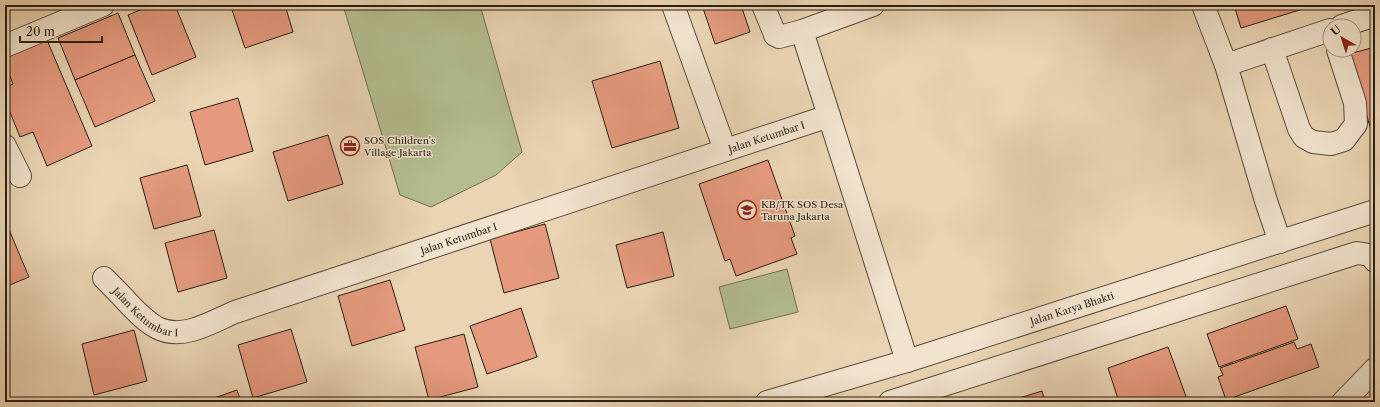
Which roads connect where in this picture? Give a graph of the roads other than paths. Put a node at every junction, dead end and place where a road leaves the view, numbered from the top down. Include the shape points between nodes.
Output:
1 (103, 5) edge
2 (674, 5) edge
3 (763, 5) edge
4 (873, 5) edge
5 (1203, 5) edge
6 (1375, 15) edge
7 (1362, 19) edge
8 (802, 31) junction
9 (1322, 33) edge
10 (5, 46) edge
11 (1272, 49) junction
12 (1341, 58) edge
13 (1226, 65) junction
14 (830, 116) junction
15 (5, 146) edge
16 (725, 150) junction
17 (20, 176) dead end
18 (1375, 211) edge
19 (1280, 242) junction
20 (1375, 261) edge
21 (104, 278) dead end
22 (907, 361) junction
23 (1375, 369) edge
24 (767, 402) edge
25 (890, 402) edge
26 (1343, 402) edge

1 - 10 street
2 - 16 street
3 - 8 street via 777,36
4 - 8 street
5 - 13 street
6 - 7 street
8 - 14 street
9 - 11 street
11 - 12 street via 1299,129 1304,137 1313,142 1330,144 1344,140 1356,124 1355,102
11 - 13 street
13 - 19 street
14 - 16 street, Jalan Ketumbar I
14 - 22 street
15 - 17 street
16 - 21 street, Jalan Ketumbar I via 235,312 192,330 168,331 149,323
18 - 19 street, Jalan Karya Bhakti
19 - 22 street, Jalan Karya Bhakti
20 - 25 street via 1370,254 1357,253
22 - 24 street, Jalan Karya Bhakti
23 - 26 street

